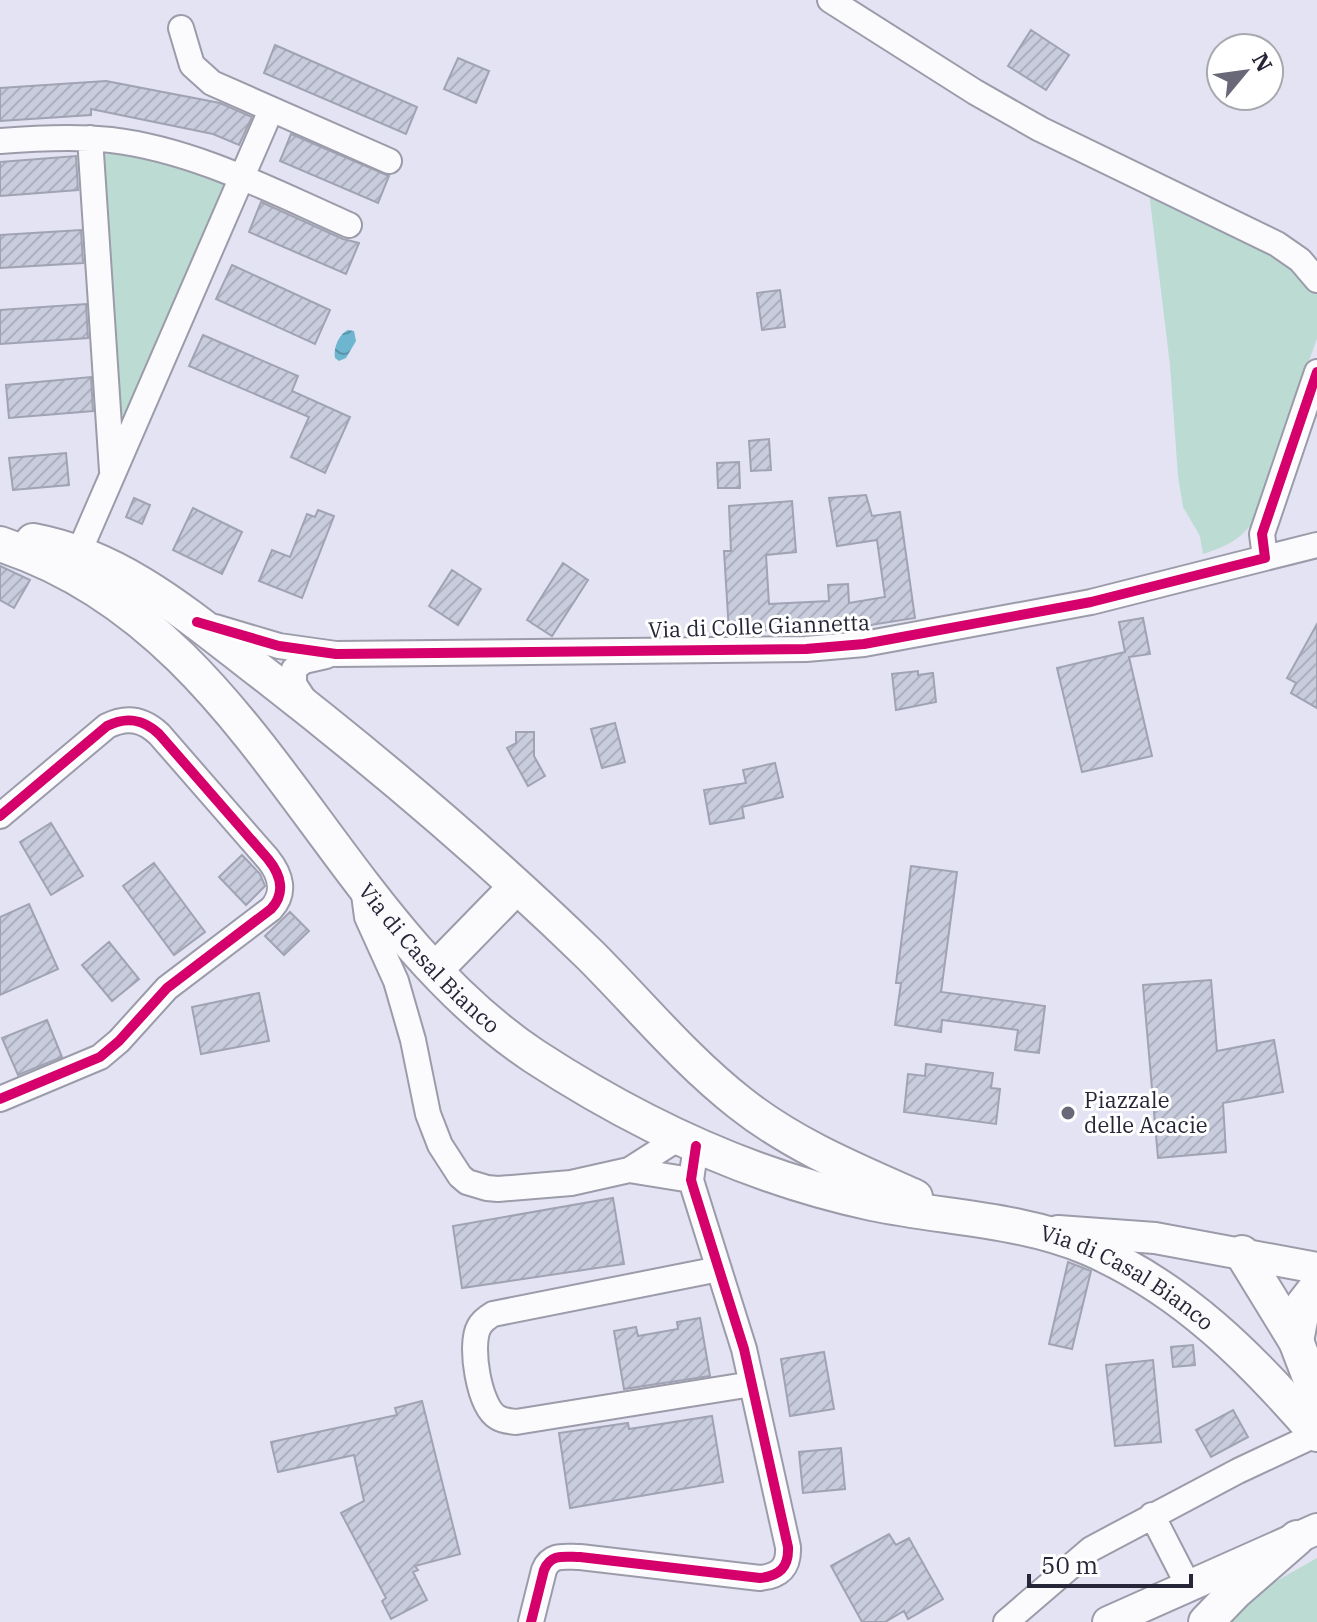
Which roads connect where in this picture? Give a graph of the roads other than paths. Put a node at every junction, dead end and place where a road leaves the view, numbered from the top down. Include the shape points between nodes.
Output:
1 (830, 0) edge
2 (181, 28) dead end
3 (271, 110) junction
4 (90, 138) junction
5 (0, 141) edge
6 (389, 161) dead end
7 (242, 177) junction
8 (349, 225) dead end
9 (1317, 280) edge
10 (1317, 372) edge
11 (113, 475) junction
12 (0, 537) edge
13 (0, 544) edge
14 (1317, 545) edge
15 (79, 552) junction
16 (1265, 558) junction
17 (197, 622) junction
18 (336, 654) junction
19 (316, 715) junction
20 (0, 816) edge
21 (363, 887) junction
22 (516, 887) junction
23 (436, 969) junction
24 (0, 1099) edge
25 (687, 1142) junction
26 (629, 1170) junction
27 (691, 1180) junction
28 (963, 1219) junction
29 (1036, 1230) junction
30 (1242, 1253) junction
31 (719, 1269) junction
32 (1314, 1270) edge
33 (1306, 1368) edge
34 (752, 1384) junction
35 (1317, 1434) edge
36 (1152, 1515) junction
37 (1307, 1534) edge
38 (1188, 1585) junction
39 (531, 1622) edge
40 (1006, 1622) edge
41 (1108, 1622) edge
42 (1206, 1622) edge

1 - 9 street via 1040,129 1270,240 1300,260
2 - 3 street via 192,65 204,78
3 - 6 street
3 - 7 street
4 - 5 street
4 - 7 street via 166,151
4 - 11 street
7 - 8 street
7 - 11 street
10 - 16 street via 1262,534
11 - 15 street
12 - 15 main road, Via di Casal Bianco
13 - 21 main road, Via di Casal Bianco via 91,587 181,656 247,730
14 - 16 street, Via di Colle Giannetta
15 - 17 main road, Via di Casal Bianco via 149,587
16 - 18 street, Via di Colle Giannetta via 1091,602 849,646
17 - 18 street, Via di Colle Giannetta via 279,646
17 - 19 main road, Via di Casal Bianco
18 - 19 street, Via di Colle Giannetta via 304,661 294,669 294,684
19 - 22 main road, Via di Casal Bianco
20 - 24 street via 107,726 136,720 159,734 280,878 280,896 271,909 167,988 108,1051
21 - 23 main road, Via di Casal Bianco
21 - 26 street via 367,917 405,1009 428,1114 460,1176 487,1188 535,1188
22 - 23 main road
22 - 28 main road, Via di Casal Bianco via 743,1105 810,1149
23 - 25 main road, Via di Casal Bianco via 517,1044 628,1113
25 - 26 street
25 - 27 street
25 - 28 main road, Via di Casal Bianco via 831,1192
26 - 27 street
27 - 31 street
28 - 29 main road, Via di Casal Bianco
29 - 30 street via 1155,1238
29 - 35 main road, Via di Casal Bianco via 1099,1252 1161,1286 1269,1378
30 - 32 street
30 - 33 main road
31 - 34 street
31 - 34 street via 493,1314 479,1327 475,1340 482,1394 495,1416 516,1422
32 - 33 main road via 1303,1305
34 - 39 street via 788,1547 785,1568 760,1578 555,1557 546,1563
35 - 36 street
36 - 38 street
36 - 40 street via 1091,1549
37 - 38 street
37 - 42 main road
38 - 41 street

